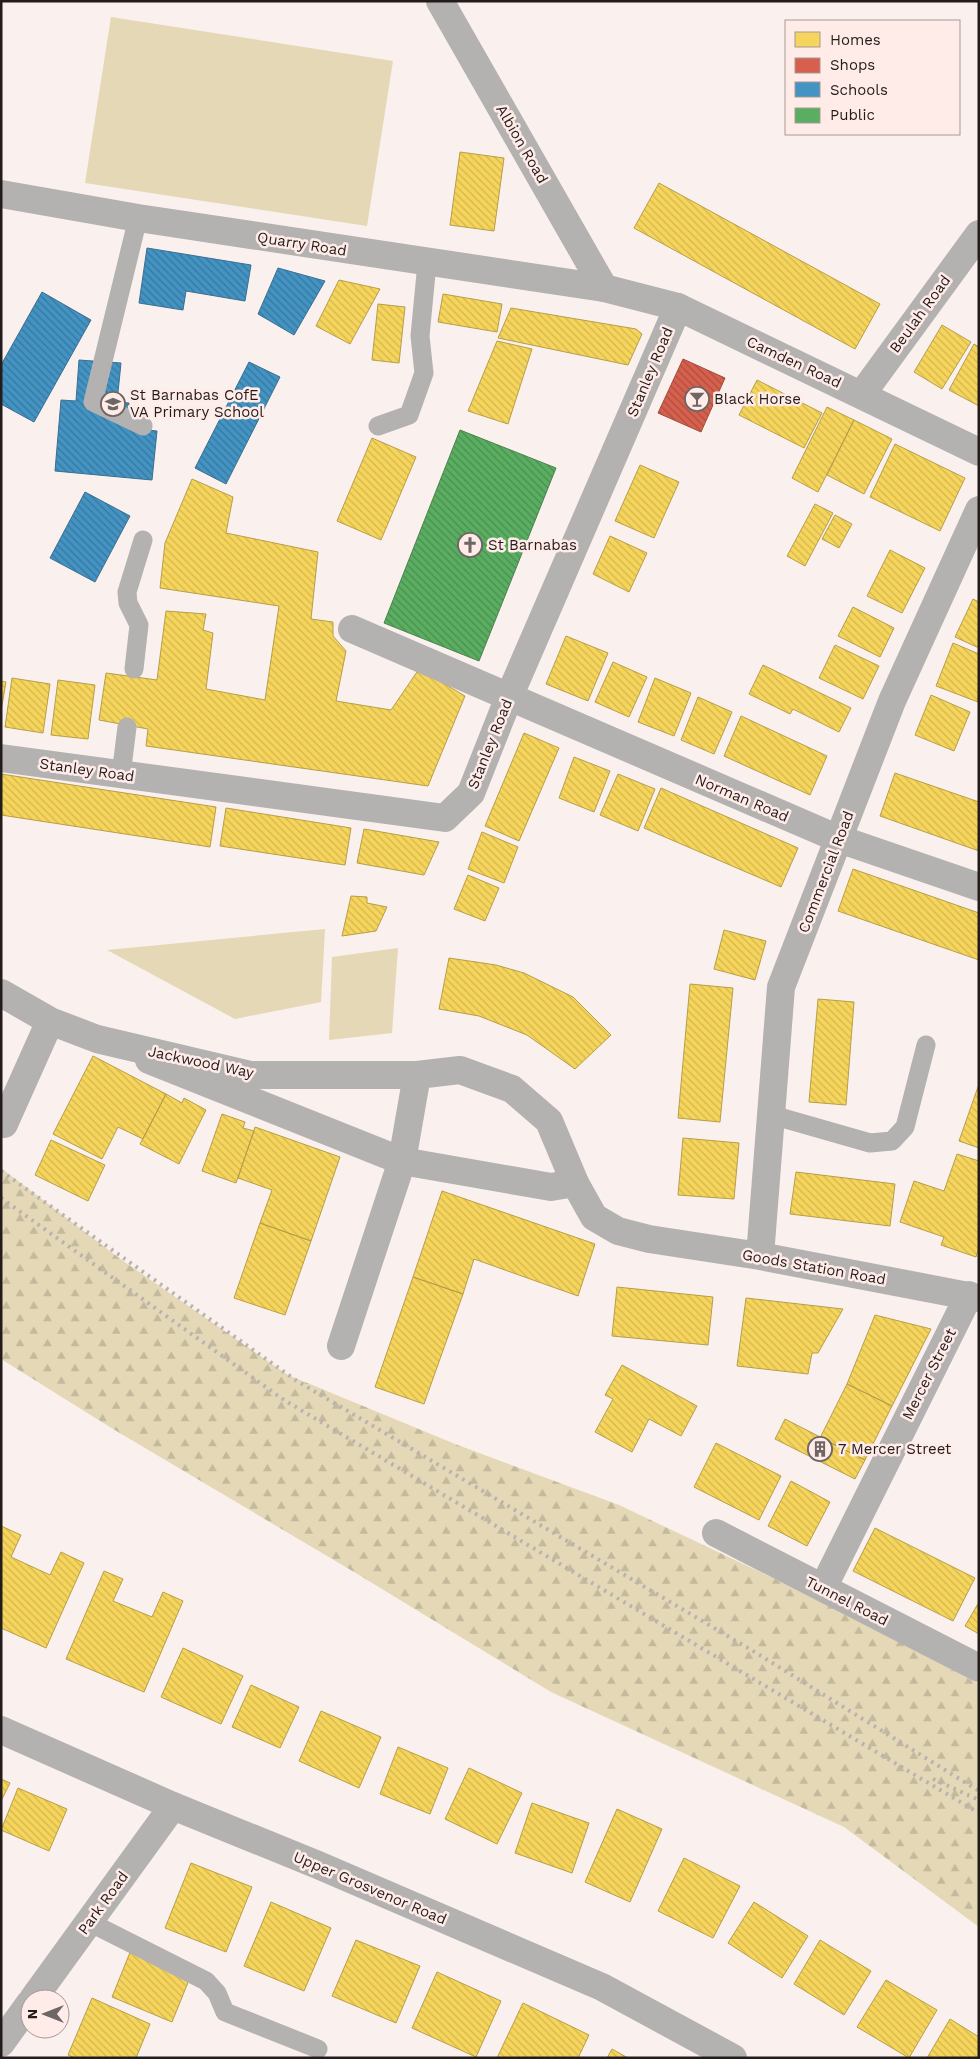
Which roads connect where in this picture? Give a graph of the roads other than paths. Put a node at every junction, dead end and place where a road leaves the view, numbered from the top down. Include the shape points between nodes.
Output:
1 (448, 4) edge
2 (1, 194) edge
3 (138, 218) junction
4 (979, 234) edge
5 (427, 263) junction
6 (604, 288) junction
7 (678, 307) junction
8 (862, 394) junction
9 (143, 426) dead end
10 (378, 426) dead end
11 (979, 452) edge
12 (979, 510) edge
13 (143, 540) dead end
14 (352, 630) dead end
15 (134, 669) dead end
16 (509, 698) junction
17 (127, 727) dead end
18 (1, 758) edge
19 (121, 775) junction
20 (839, 840) junction
21 (979, 887) edge
22 (1, 993) edge
23 (50, 1021) junction
24 (97, 1039) junction
25 (926, 1045) dead end
26 (417, 1075) junction
27 (772, 1115) junction
28 (4, 1124) dead end
29 (402, 1161) junction
30 (575, 1183) junction
31 (649, 1240) joint
32 (760, 1256) junction
33 (974, 1296) edge
34 (341, 1346) dead end
35 (716, 1533) dead end
36 (823, 1588) junction
37 (979, 1668) edge
38 (1, 1730) edge
39 (174, 1806) junction
40 (89, 1922) junction
41 (40, 1989) edge
42 (20, 2017) edge
43 (1, 2043) edge
44 (318, 2049) dead end
45 (733, 2058) edge

1 - 6 street, Albion Road
2 - 3 street, Quarry Road
3 - 5 street, Quarry Road
3 - 9 lane via 93,402
4 - 8 street, Beulah Road
5 - 6 street, Quarry Road
5 - 10 lane via 420,336 424,373 409,415
6 - 7 street, Camden Road
7 - 8 street, Camden Road
7 - 16 street, Stanley Road
8 - 11 street, Camden Road
12 - 20 street, Commercial Road via 892,701
13 - 15 lane via 127,592 128,603 139,625
14 - 16 street, Norman Road
16 - 19 street, Stanley Road via 471,793 445,818
16 - 20 street, Norman Road
17 - 19 lane
18 - 19 street, Stanley Road
20 - 21 street, Norman Road
20 - 27 street, Commercial Road via 781,987
22 - 23 street, Jackwood Way
23 - 24 street, Jackwood Way
23 - 28 street
24 - 26 street, Jackwood Way via 250,1075
24 - 29 street
25 - 27 lane via 905,1127 892,1141 870,1143
26 - 29 street
26 - 30 street, Jackwood Way via 460,1070 512,1089 548,1121
27 - 32 street, Commercial Road
29 - 30 street via 551,1187
29 - 34 street
30 - 31 street, Jackwood Way via 594,1217 618,1231
31 - 32 street, Goods Station Road
32 - 33 street, Goods Station Road
33 - 36 street, Mercer Street
35 - 36 street, Tunnel Road
36 - 37 street, Tunnel Road
38 - 39 street, Upper Grosvenor Road
39 - 40 street, Park Road
39 - 45 street, Upper Grosvenor Road via 602,1987
40 - 41 street, Park Road
40 - 44 lane via 206,1981 217,1993 225,2012
42 - 43 street

